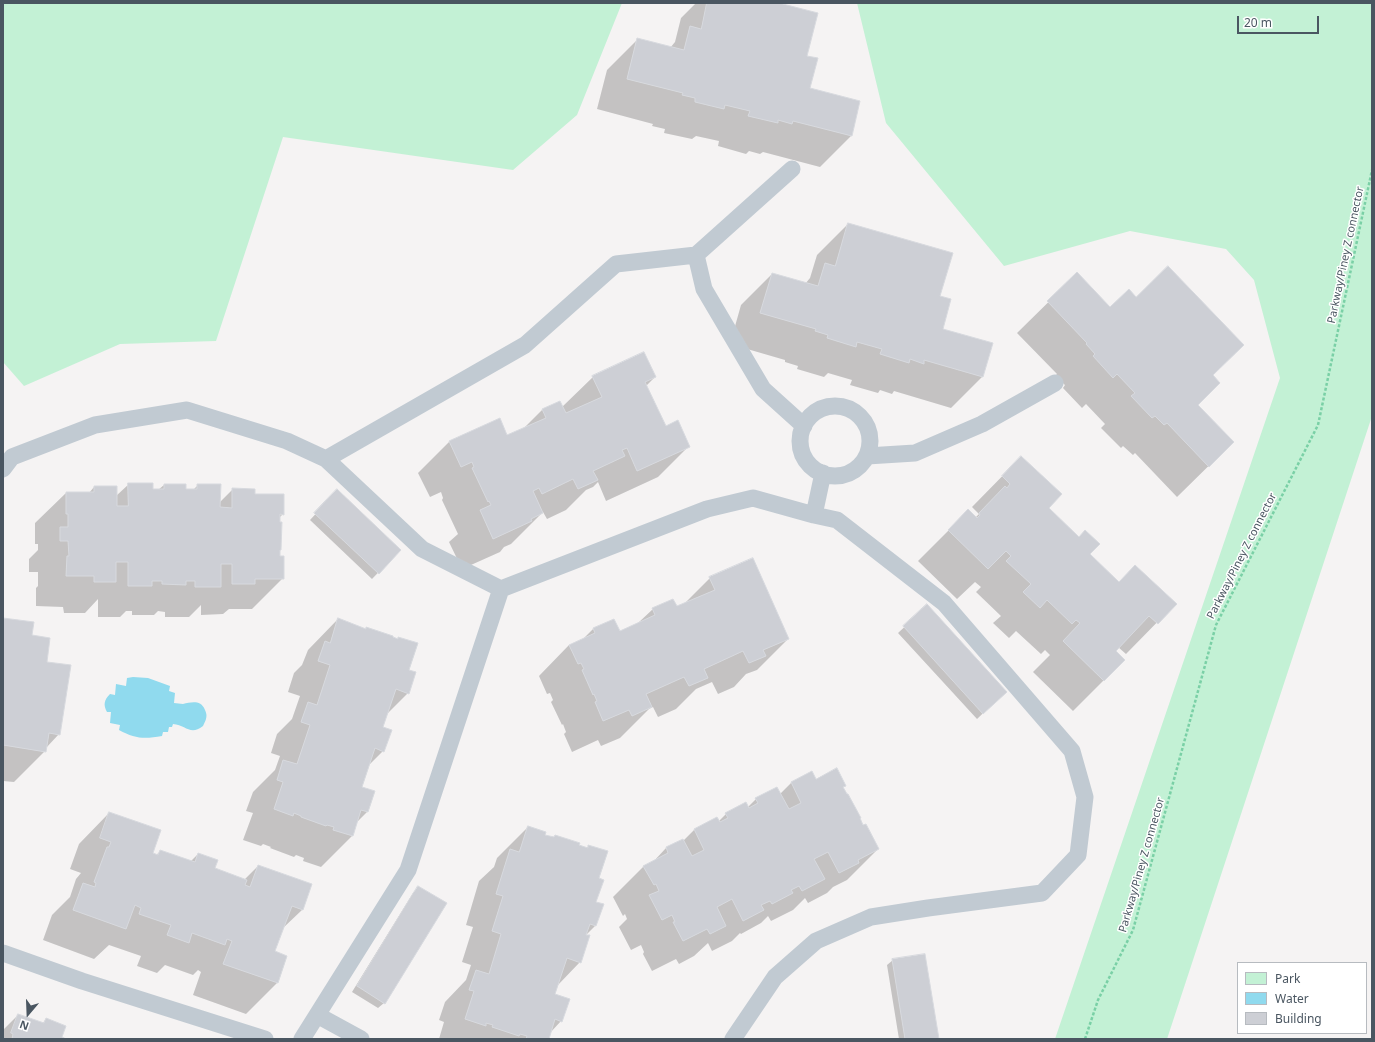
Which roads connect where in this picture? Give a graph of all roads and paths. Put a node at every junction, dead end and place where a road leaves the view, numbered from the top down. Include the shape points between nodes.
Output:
1 (792, 169) dead end
2 (1372, 170) edge
3 (696, 255) junction
4 (1055, 383) dead end
5 (804, 426) junction
6 (867, 456) junction
7 (326, 459) junction
8 (3, 469) edge
9 (823, 473) junction
10 (814, 515) junction
11 (501, 589) junction
12 (3, 953) edge
13 (317, 1015) junction
14 (265, 1039) edge
15 (302, 1039) edge
16 (361, 1039) edge
17 (733, 1039) edge
18 (1085, 1039) edge

1 - 3 lane
2 - 18 path, Parkway/Piney Z connector via 1318,425 1216,625 1133,930 1098,1000
3 - 5 lane via 704,289 763,389
3 - 7 lane via 616,264 524,345
4 - 6 lane via 982,424 915,453
5 - 6 lane via 810,416 820,409 844,407 855,412 864,421 869,432
5 - 9 lane via 800,437 805,459 813,468
6 - 9 lane via 853,471 843,475
7 - 8 lane via 287,441 187,410 94,425 12,456
7 - 11 lane via 422,549
9 - 10 lane
10 - 11 lane via 753,498 707,509
10 - 17 lane via 837,520 944,603 1072,751 1085,797 1078,855 1042,893 871,917 816,941 775,977
11 - 13 lane via 408,870
12 - 14 lane
13 - 15 lane
13 - 16 lane

